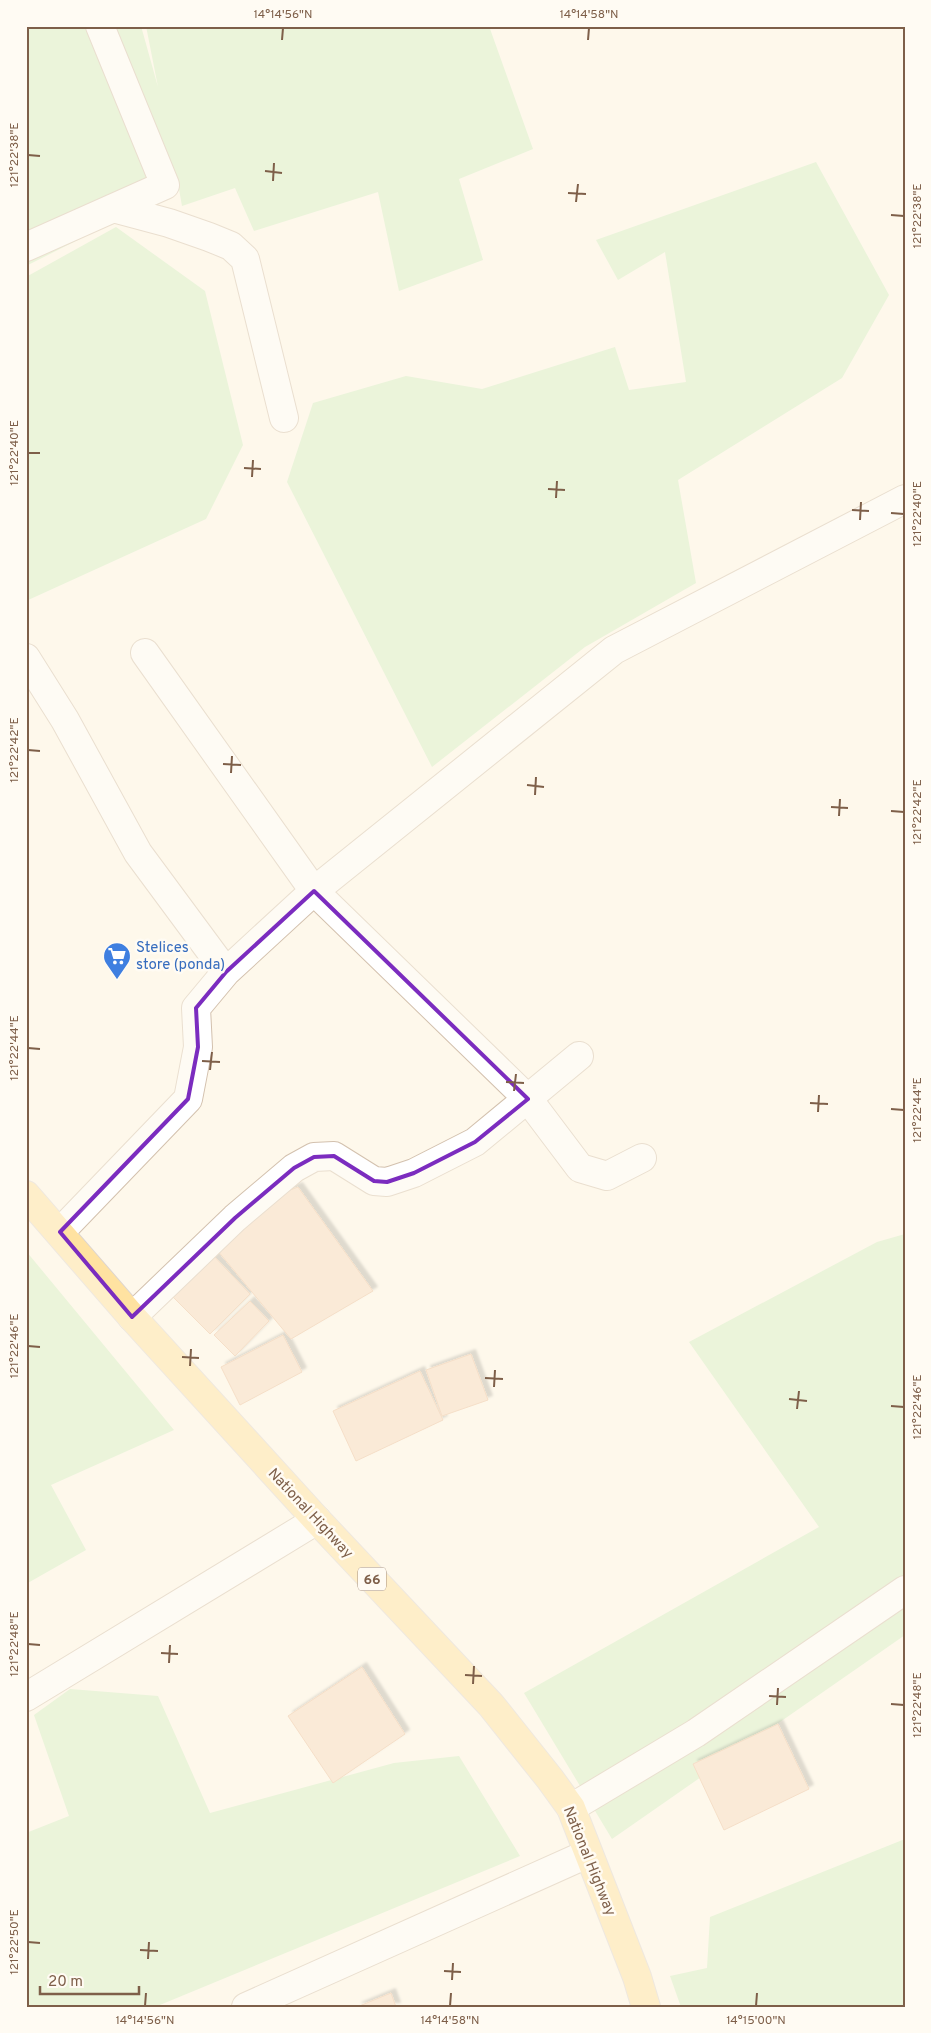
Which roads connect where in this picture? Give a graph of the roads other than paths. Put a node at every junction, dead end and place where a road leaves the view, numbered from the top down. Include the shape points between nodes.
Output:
1 (100, 26) edge
2 (113, 208) junction
3 (26, 247) edge
4 (284, 418) dead end
5 (905, 500) edge
6 (145, 653) dead end
7 (26, 658) edge
8 (314, 892) junction
9 (226, 972) junction
10 (579, 1056) dead end
11 (528, 1099) junction
12 (642, 1158) dead end
13 (26, 1195) edge
14 (60, 1232) junction
15 (132, 1317) junction
16 (317, 1520) junction
17 (905, 1590) edge
18 (26, 1697) edge
19 (571, 1808) junction
20 (587, 1854) junction
21 (246, 2007) edge
22 (646, 2007) edge

1 - 2 street via 165,185
2 - 3 street
2 - 4 street via 209,236 231,246 245,259
5 - 8 street via 614,650
6 - 8 street
7 - 9 street via 65,720 138,853
8 - 9 street
8 - 11 street
9 - 14 street via 196,1008 198,1047 188,1099
10 - 11 street
11 - 12 street via 580,1168 606,1176
11 - 15 street via 475,1142 414,1174 387,1182 374,1181 334,1156 314,1157 294,1168 235,1218
13 - 14 main road, National Highway / 66
14 - 15 main road, National Highway / 66
15 - 16 main road, National Highway / 66
16 - 18 street
16 - 19 main road, National Highway / 66 via 491,1705
17 - 19 street via 696,1733
19 - 20 main road, National Highway / 66
20 - 21 street
20 - 22 main road, National Highway / 66

